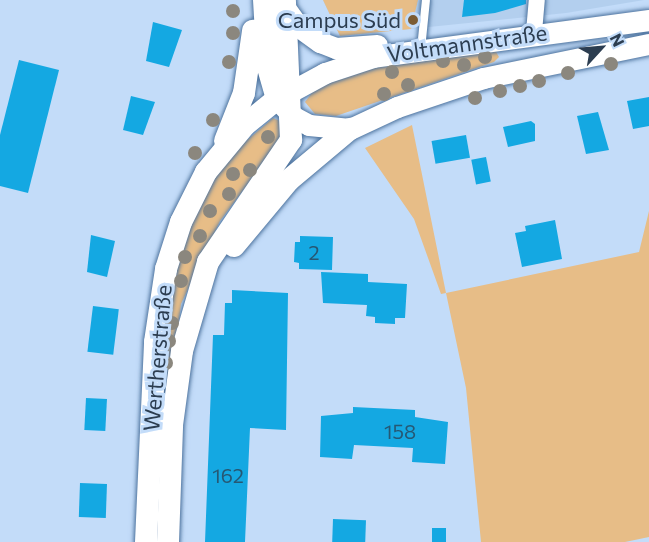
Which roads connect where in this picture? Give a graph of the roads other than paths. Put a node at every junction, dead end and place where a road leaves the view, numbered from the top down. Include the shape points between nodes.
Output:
1 (253, 0) edge
2 (426, 0) edge
3 (537, 0) edge
4 (278, 3) edge
5 (649, 20) edge
6 (534, 32) junction
7 (649, 44) edge
8 (421, 49) junction
9 (532, 67) junction
10 (285, 94) junction
11 (294, 117) junction
12 (350, 129) junction
13 (221, 150) junction
14 (189, 329) junction
15 (146, 542) edge
16 (168, 542) edge

1 - 13 main road, Wertherstraße via 249,73
2 - 8 lane
3 - 6 street
4 - 8 street via 309,36 336,48 406,43
4 - 10 main road, Wertherstraße
5 - 6 street, Voltmannstraße
6 - 8 street, Voltmannstraße
6 - 9 street
7 - 9 street, Voltmannstraße
8 - 10 street, Voltmannstraße via 358,61
9 - 12 street, Voltmannstraße via 427,96
10 - 11 main road, Wertherstraße
10 - 13 main road, Wertherstraße
11 - 12 street via 322,130
11 - 14 main road, Wertherstraße via 288,149 243,207 208,262
12 - 14 main road, Wertherstraße via 289,180 245,229
13 - 15 main road, Wertherstraße via 193,196 166,269 155,342
14 - 16 main road, Wertherstraße via 172,426

